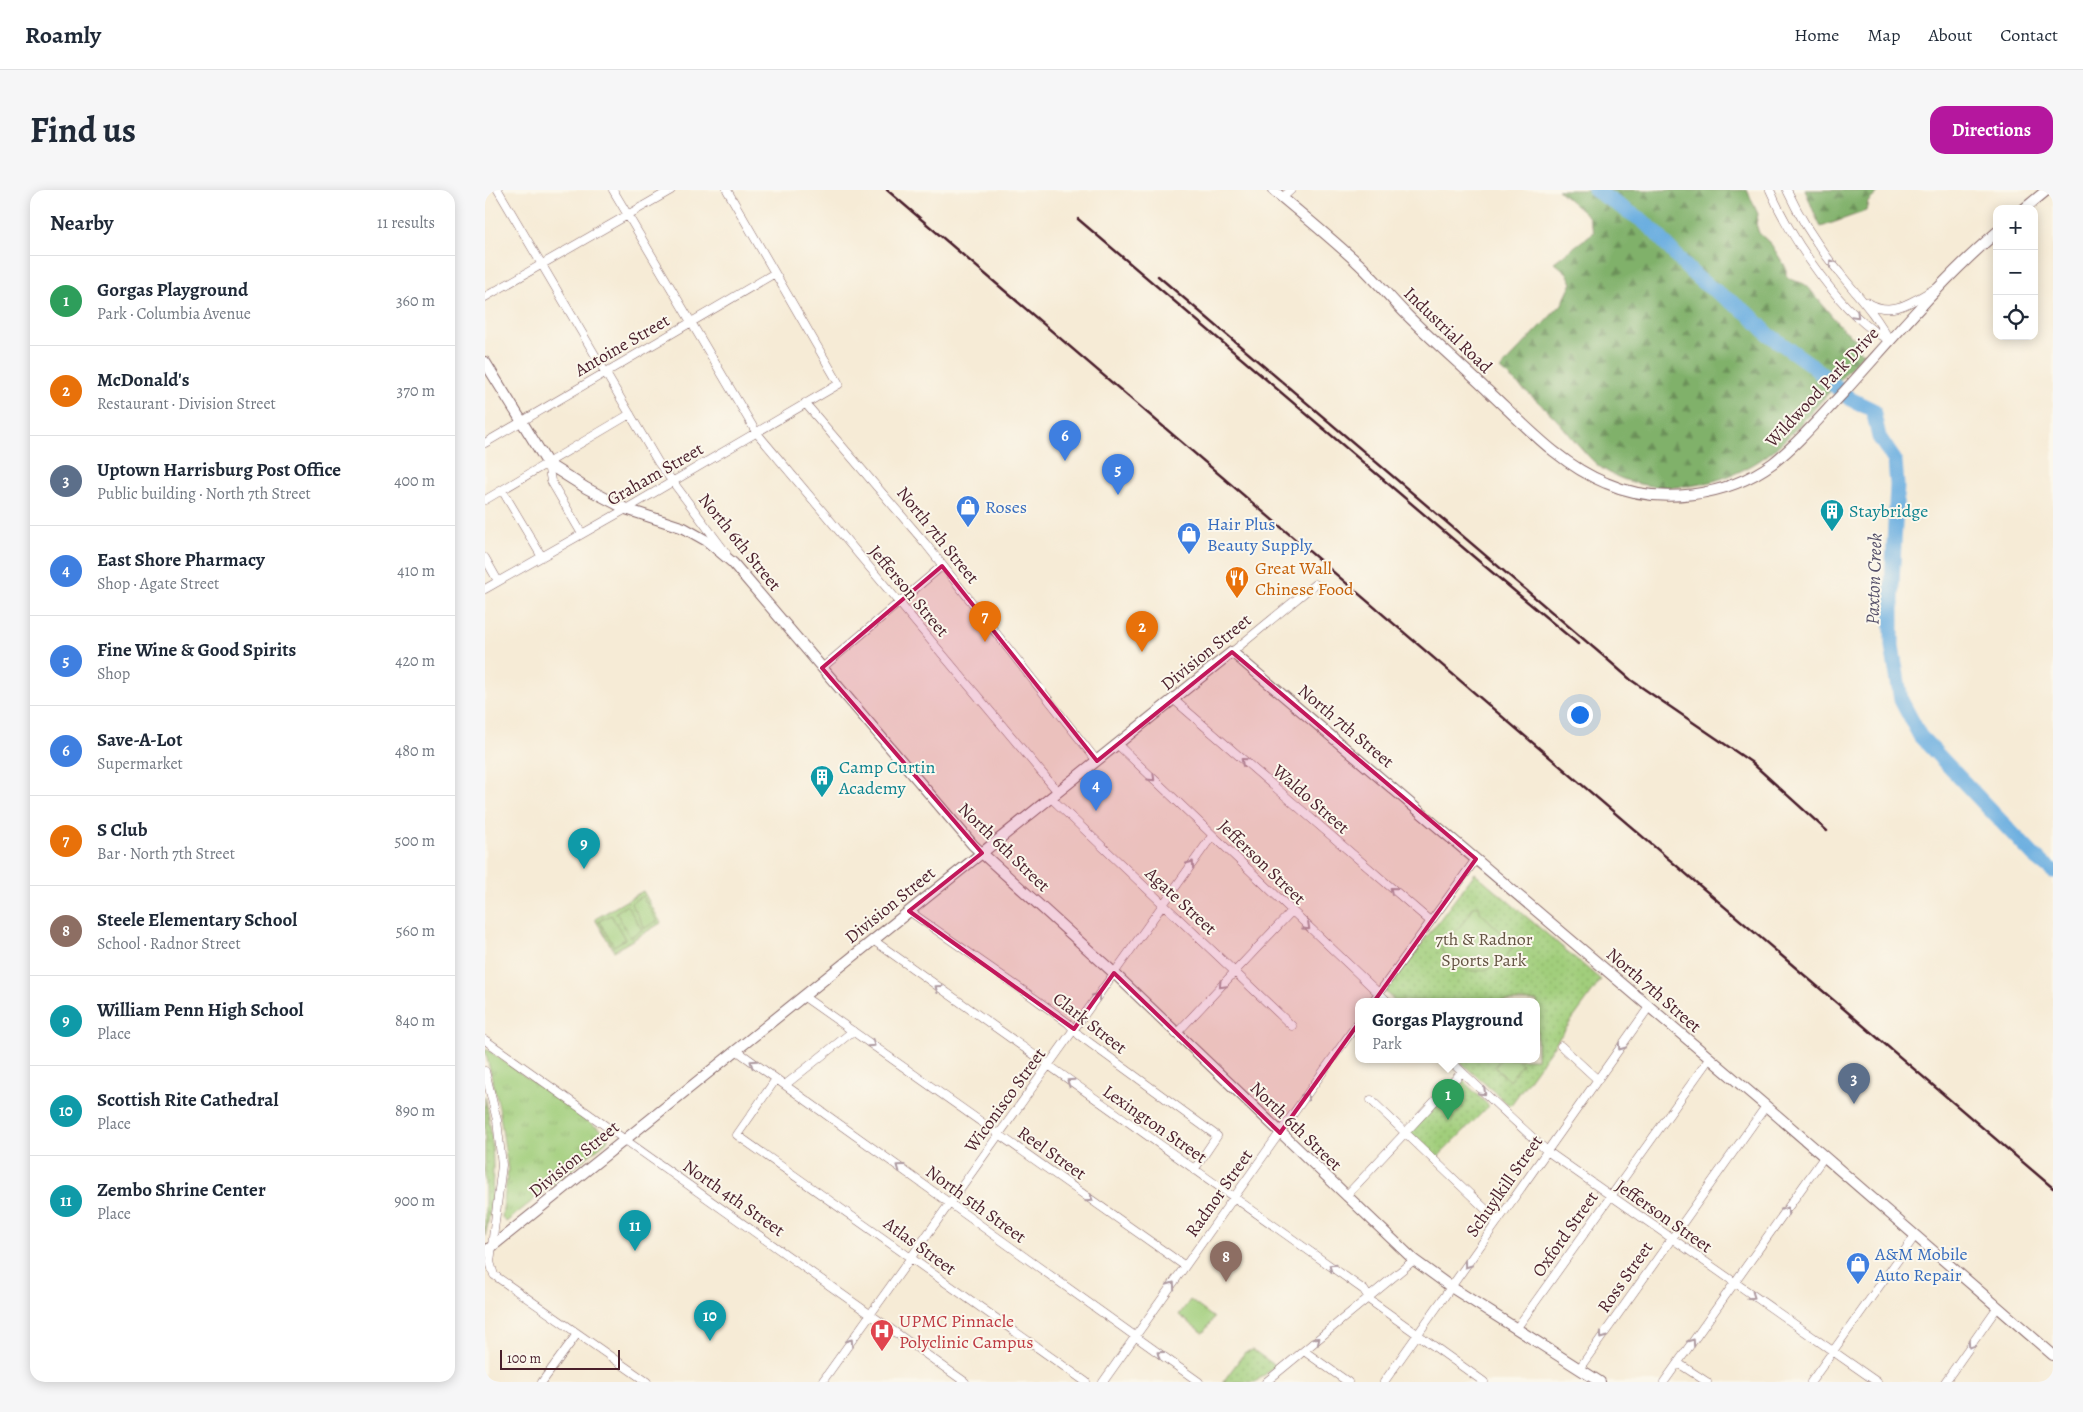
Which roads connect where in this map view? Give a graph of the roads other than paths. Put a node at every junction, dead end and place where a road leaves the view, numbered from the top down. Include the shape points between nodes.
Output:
1 (498, 190) edge
2 (613, 190) edge
3 (671, 190) edge
4 (727, 190) edge
5 (1273, 190) edge
6 (1291, 190) edge
7 (1770, 190) edge
8 (1787, 190) edge
9 (2047, 190) edge
10 (1282, 198) junction
11 (2029, 205) edge
12 (628, 215) junction
13 (1993, 236) edge
14 (541, 265) junction
15 (775, 273) junction
16 (1938, 287) junction
17 (485, 297) edge
18 (1864, 300) junction
19 (691, 322) junction
20 (1889, 340) junction
21 (487, 368) edge
22 (605, 373) junction
23 (805, 403) junction
24 (629, 414) junction
25 (521, 422) junction
26 (756, 432) junction
27 (485, 442) edge
28 (547, 464) junction
29 (671, 482) junction
30 (1607, 484) joint
31 (502, 490) junction
32 (485, 500) edge
33 (626, 509) junction
34 (582, 534) junction
35 (543, 557) junction
36 (485, 558) edge
37 (733, 563) junction
38 (943, 566) junction
39 (498, 581) junction
40 (1315, 584) dead end
41 (485, 589) edge
42 (899, 602) junction
43 (1232, 652) junction
44 (822, 668) junction
45 (1173, 700) junction
46 (1117, 744) junction
47 (1097, 761) junction
48 (1054, 795) junction
49 (1212, 836) junction
50 (982, 853) junction
51 (1476, 859) junction
52 (1163, 903) junction
53 (909, 912) junction
54 (1291, 912) junction
55 (1430, 921) junction
56 (873, 940) junction
57 (1235, 972) junction
58 (1114, 973) junction
59 (1379, 994) junction
60 (803, 996) junction
61 (1376, 998) edge
62 (1384, 998) edge
63 (1649, 1007) junction
64 (1292, 1026) dead end
65 (1355, 1027) edge
66 (1073, 1029) junction
67 (853, 1030) junction
68 (1176, 1034) junction
69 (485, 1040) edge
70 (1561, 1046) dead end
71 (736, 1050) junction
72 (1709, 1059) junction
73 (1452, 1063) edge
74 (1047, 1066) junction
75 (485, 1071) edge
76 (1462, 1072) junction
77 (777, 1079) junction
78 (1598, 1080) junction
79 (785, 1085) junction
80 (1371, 1100) dead end
81 (1766, 1106) junction
82 (1280, 1133) junction
83 (1405, 1133) junction
84 (999, 1134) junction
85 (625, 1139) junction
86 (1547, 1151) junction
87 (1824, 1157) junction
88 (1195, 1170) junction
89 (1346, 1196) junction
90 (1610, 1197) junction
91 (1234, 1198) junction
92 (949, 1203) junction
93 (1498, 1221) junction
94 (1915, 1236) junction
95 (1670, 1239) junction
96 (489, 1249) edge
97 (910, 1257) junction
98 (1415, 1260) junction
99 (1185, 1266) junction
100 (1734, 1283) junction
101 (1451, 1287) junction
102 (1369, 1297) junction
103 (1997, 1308) junction
104 (870, 1314) junction
105 (1516, 1329) junction
106 (577, 1334) junction
107 (1417, 1335) junction
108 (1136, 1337) junction
109 (1303, 1351) junction
110 (1832, 1352) junction
111 (2053, 1355) edge
112 (1677, 1363) junction
113 (1579, 1369) junction
114 (1386, 1381) edge
115 (542, 1382) edge
116 (647, 1382) edge
117 (822, 1382) edge
118 (965, 1382) edge
119 (1086, 1382) edge
120 (1103, 1382) edge
121 (1199, 1382) edge
122 (1266, 1382) edge
123 (1348, 1382) edge
124 (1484, 1382) edge
125 (1600, 1382) edge
126 (1664, 1382) edge
127 (1707, 1382) edge
128 (1811, 1382) edge
129 (1877, 1382) edge
130 (1945, 1382) edge

1 - 14 street, North 6th Street
2 - 12 street, Jefferson Street
3 - 12 street
4 - 15 street
5 - 10 main road, Industrial Road
6 - 10 street
7 -> 20 street via 1792,233 1828,284 1876,334
18 -> 8 street via 1817,243
9 - 11 main road
10 - 30 main road, Industrial Road via 1359,265 1409,317 1546,444 1575,467
12 - 14 street
12 - 19 street, Jefferson Street
13 - 16 main road, Wildwood Park Drive
14 - 17 street
14 - 22 street, North 6th Street
15 - 19 street, Antoine Street
15 - 23 street, Graham Street via 839,384
16 - 18 street via 1896,309 1878,308
16 - 20 main road, Wildwood Park Drive
18 - 20 street
19 - 22 street, Antoine Street
19 - 26 street, Jefferson Street
20 - 30 main road, Wildwood Park Drive via 1783,455 1761,470 1708,491 1675,495 1641,493
21 - 25 main road
22 - 24 street, North 6th Street
22 - 25 street, Antoine Street
23 - 26 street, Graham Street
23 - 38 street, North 7th Street
24 - 28 street
24 - 29 street, North 6th Street
25 - 27 street, Antoine Street
25 - 28 main road
26 - 29 street, Graham Street
26 - 42 street, Jefferson Street
28 - 31 street
28 - 33 main road
28 - 34 street via 551,481
29 - 33 street, Graham Street
29 - 37 street, North 6th Street
31 - 32 street
31 - 35 street
33 - 34 street, Graham Street
33 - 37 main road via 684,528 707,541
34 - 35 street, Graham Street
35 - 39 street, Graham Street
36 - 39 street
37 - 44 main road, North 6th Street
38 - 42 street
38 - 47 street, North 7th Street
39 - 41 street, Graham Street
40 - 43 street, Division Street
42 - 44 street
42 - 48 street, Jefferson Street
43 - 45 main road, Division Street
43 - 51 main road, North 7th Street
44 - 50 main road, North 6th Street
45 - 46 main road, Division Street
55 -> 45 street, Waldo Street
46 - 47 main road, Division Street
46 -> 49 street, Jefferson Street
47 - 48 main road, Division Street
48 - 50 main road, Division Street
48 - 52 street, Agate Street
52 -> 49 street, Wiconisco Street
49 - 54 street, Jefferson Street
50 - 53 main road, Division Street
50 - 58 main road, North 6th Street
51 - 55 street
51 - 63 main road, North 7th Street
52 - 57 street, Agate Street
52 - 58 street, Wiconisco Street
53 - 56 main road, Division Street
53 - 66 street, Clark Street via 1034,998
54 - 57 street
54 -> 59 street, Jefferson Street
55 - 59 street
56 - 60 main road, Division Street
74 -> 56 street, Lexington Street
57 - 64 street, Agate Street
57 -> 68 street
66 -> 58 street, Wiconisco Street
58 - 68 main road, North 6th Street
59 - 61 street
59 - 62 street, Jefferson Street
60 - 67 street, Reel Street
60 - 71 main road, Division Street
63 - 72 main road, North 7th Street
63 -> 78 street, Schuylkill Street
82 -> 65 street, Radnor Street
66 - 74 street, Wiconisco Street
66 - 88 street, Clark Street via 1217,1136
67 - 79 street
67 -> 84 street, Reel Street
68 - 82 main road, North 6th Street
69 - 85 street, North 4th Street
70 - 78 street
77 -> 71 street, North 5th Street
71 - 85 main road, Division Street
72 - 81 main road, North 7th Street
72 - 90 street, Oxford Street
73 - 76 street, Jefferson Street
74 - 84 street, Wiconisco Street
88 -> 74 street, Lexington Street
75 - 96 street via 497,1120 501,1165
76 - 83 street
76 -> 86 street, Jefferson Street
77 - 79 street, North 5th Street
77 - 97 street, Atlas Street via 737,1134
78 - 86 street, Schuylkill Street
92 -> 79 street, North 5th Street
80 - 83 street
81 - 87 main road, North 7th Street
81 - 95 street, Ross Street
82 - 89 main road, North 6th Street
82 - 91 street, Radnor Street
83 - 89 street
83 - 93 street
84 - 92 street, Wiconisco Street
84 -> 99 street, Reel Street
85 - 96 main road, Division Street
85 - 104 street, North 4th Street
86 - 90 street, Jefferson Street
86 - 93 street, Schuylkill Street
87 - 94 main road, North 7th Street
100 -> 87 street
88 - 91 street, Lexington Street
89 - 98 main road, North 6th Street
90 - 95 street, Jefferson Street
90 - 105 street, Oxford Street
91 - 99 street, Radnor Street
102 -> 91 street, Lexington Street via 1364,1290
92 - 97 street, Wiconisco Street
92 - 108 street, North 5th Street
93 -> 101 street, Schuylkill Street
94 - 103 main road, North 7th Street
94 - 110 street
95 - 100 street, Jefferson Street
95 -> 113 street, Ross Street
96 - 106 street via 489,1262 494,1274
97 - 104 street, Wiconisco Street
97 - 119 street, Atlas Street
98 - 101 main road, North 6th Street
98 - 102 street
108 -> 99 street, Radnor Street
100 -> 110 street, Jefferson Street
112 -> 100 street
101 - 105 main road, North 6th Street
101 - 107 street, Schuylkill Street
102 - 107 street, Lexington Street
109 -> 102 street
103 - 111 main road, North 7th Street
103 -> 130 street
117 -> 104 street, Wiconisco Street
104 - 118 street, North 4th Street
105 - 113 main road, North 6th Street
106 - 115 street
106 - 116 street
107 - 114 street, Schuylkill Street
107 - 124 street, Lexington Street
108 - 120 street, Radnor Street
121 -> 108 street, North 5th Street
109 - 122 street
109 - 123 street
110 - 128 street
110 - 129 street, Jefferson Street
112 - 126 street
112 - 127 street
113 - 125 main road, North 6th Street

